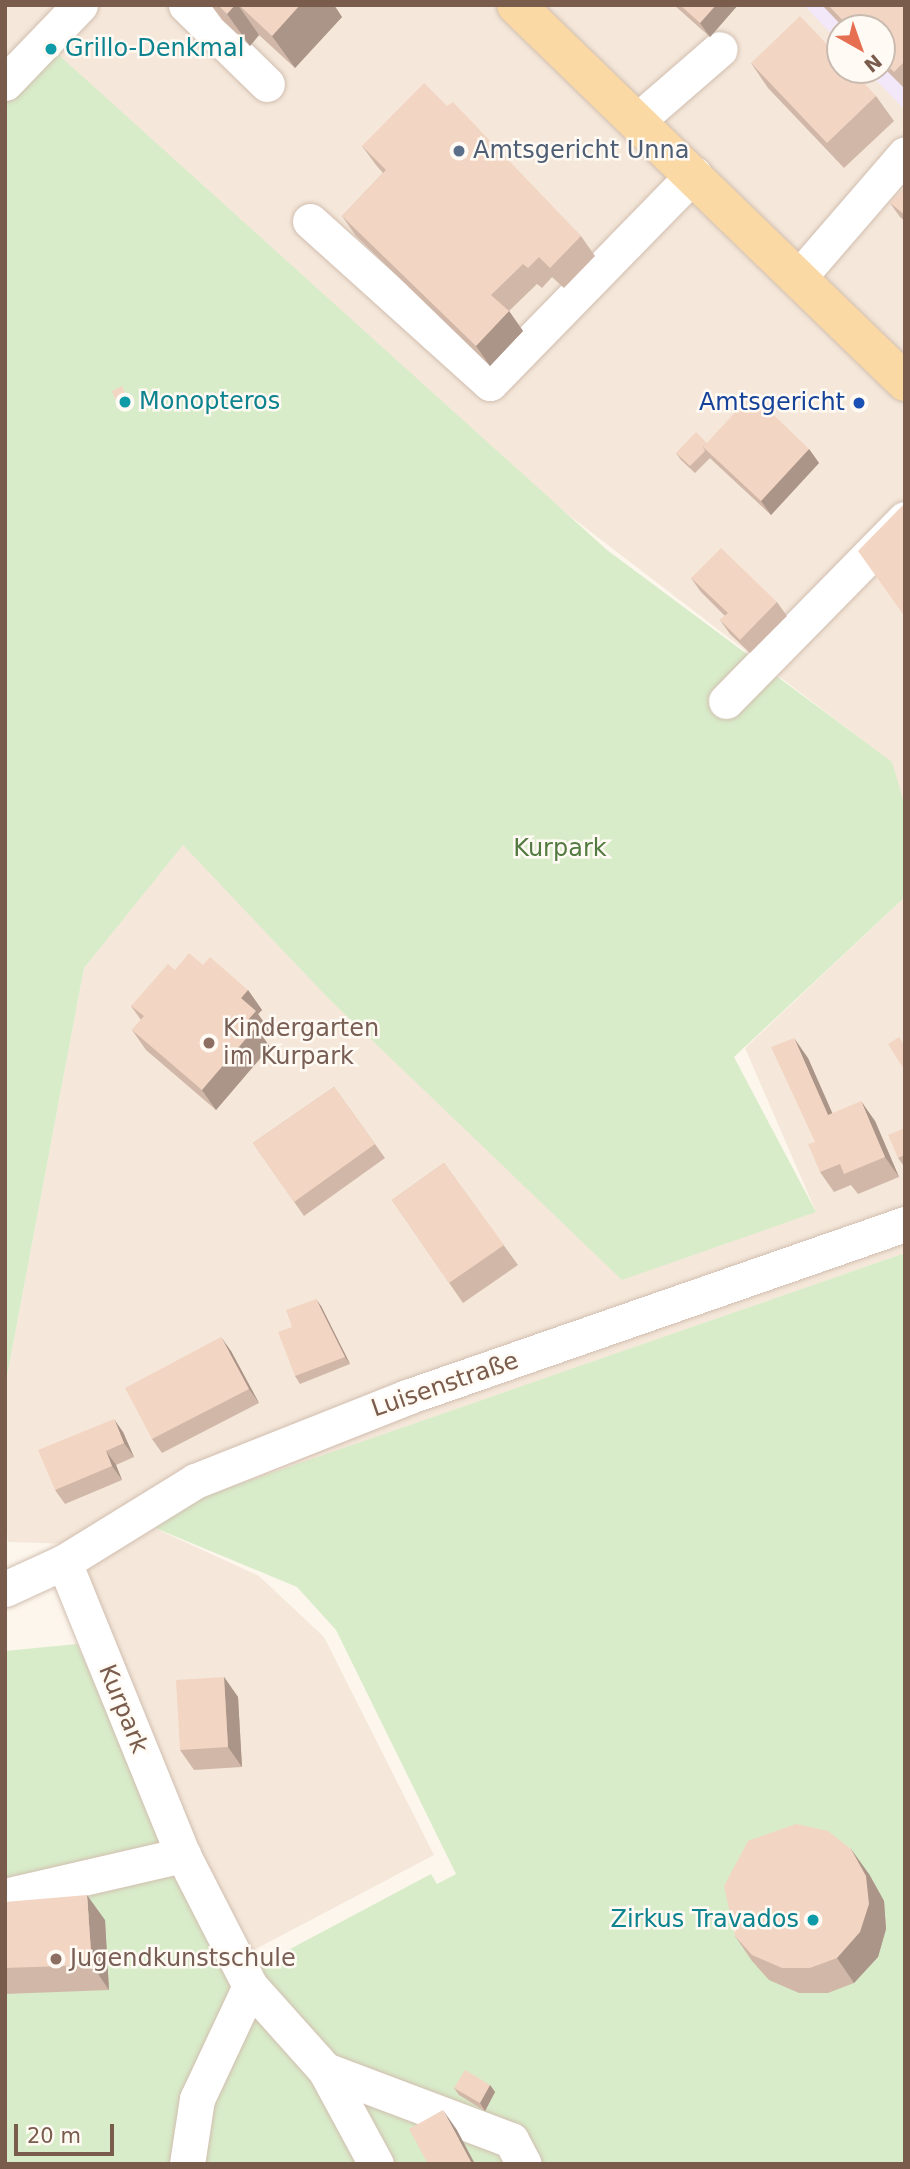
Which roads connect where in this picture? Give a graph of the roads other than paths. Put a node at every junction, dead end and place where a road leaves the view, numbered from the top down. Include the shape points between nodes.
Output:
1 (80, 5) edge
2 (187, 5) edge
3 (516, 5) edge
4 (720, 49) dead end
5 (5, 83) edge
6 (267, 84) dead end
7 (638, 120) junction
8 (905, 154) edge
9 (694, 174) junction
10 (310, 221) dead end
11 (799, 277) junction
12 (905, 382) edge
13 (905, 519) edge
14 (726, 701) dead end
15 (905, 1224) edge
16 (64, 1562) junction
17 (5, 1588) edge
18 (183, 1855) junction
19 (5, 1896) edge
20 (247, 1976) junction
21 (325, 2070) junction
22 (182, 2163) edge
23 (376, 2164) edge
24 (524, 2164) edge

1 - 5 street
2 - 6 street
3 - 7 main road
4 - 7 street
7 - 9 main road
8 - 11 street
9 - 10 street via 490,383
9 - 11 main road
11 - 12 main road
13 - 14 street
15 - 16 street, Luisenstraße via 407,1397 195,1481
16 - 17 street, Luisenstraße
16 - 18 street, Kurpark
18 - 19 street
18 - 20 street, Kurpark
20 - 21 street, Kurpark
20 - 22 street via 218,2045
21 - 23 street
21 - 24 street via 511,2140

